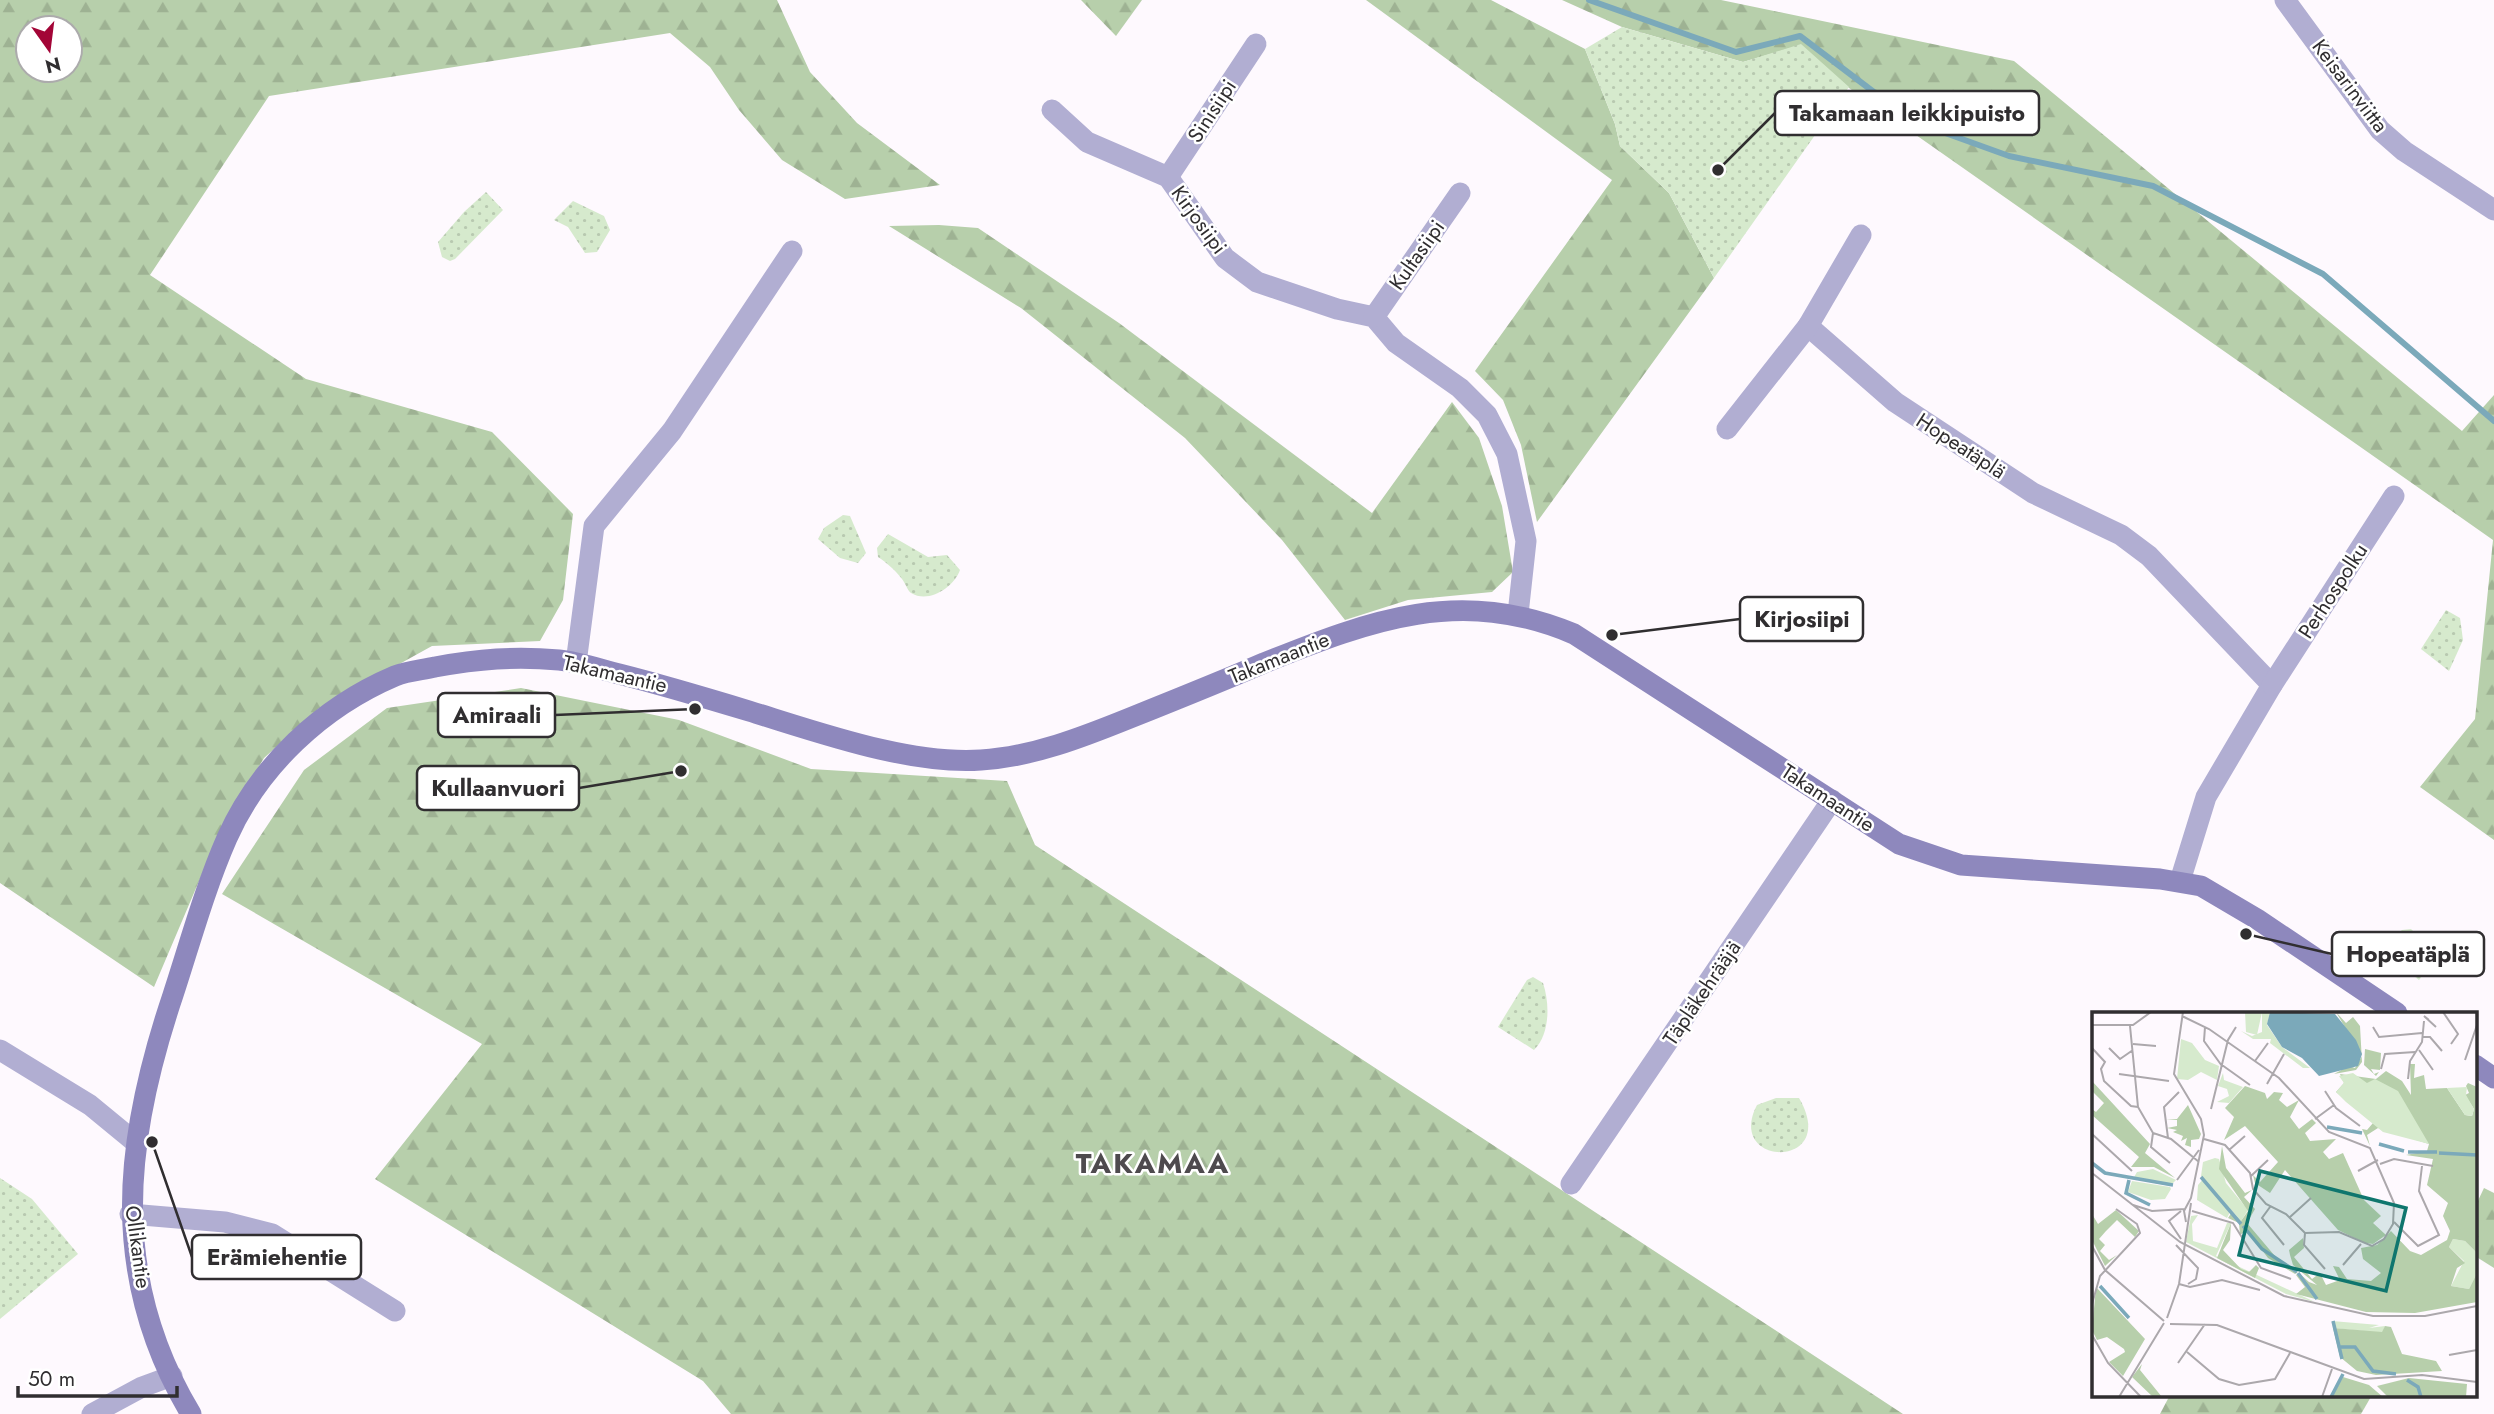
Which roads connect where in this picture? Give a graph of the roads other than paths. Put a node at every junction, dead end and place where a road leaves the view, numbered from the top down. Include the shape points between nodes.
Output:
1 (2294, 4) edge
2 (1256, 44) dead end
3 (1052, 110) dead end
4 (1168, 177) junction
5 (1460, 193) dead end
6 (2494, 210) edge
7 (1861, 235) dead end
8 (792, 251) dead end
9 (1374, 317) junction
10 (1808, 326) junction
11 (1727, 429) dead end
12 (2394, 496) dead end
13 (1518, 614) junction
14 (576, 663) junction
15 (2272, 685) junction
16 (1832, 800) junction
17 (2180, 881) junction
18 (200, 913) joint
19 (2396, 1012) edge
20 (0, 1049) edge
21 (2476, 1066) edge
22 (2494, 1078) edge
23 (135, 1142) junction
24 (1571, 1184) dead end
25 (130, 1214) junction
26 (395, 1311) dead end
27 (172, 1376) junction
28 (92, 1414) edge
29 (191, 1414) edge

1 - 6 street, Keisarinviitta via 2380,130
2 - 4 street, Sinisiipi
3 - 4 street, Kirjosiipi via 1087,142
4 - 9 street, Kirjosiipi via 1225,258 1257,282
5 - 9 street, Kultasiipi
7 - 10 street
8 - 14 street via 672,431 594,526
9 - 13 street via 1396,343 1460,388 1487,415 1507,454 1526,541
10 - 11 street
10 - 15 street, Hopeatäplä via 1895,402 2033,493 2122,535 2149,556
12 - 15 street, Perhospolku
13 - 14 street, Takamaantie via 1439,610 1380,620 1086,736 982,760 939,759 836,737
13 - 16 street, Takamaantie via 1574,634
14 - 18 street, Takamaantie via 484,657 397,675 327,715 274,761 229,835
15 - 17 street via 2206,797
16 - 17 street, Takamaantie via 1899,844 1961,865
16 - 24 street, Täpläkehrääjä
17 - 19 street, Takamaantie via 2201,886 2257,919
18 - 23 street, Ollikantie via 151,1059
20 - 23 street via 90,1105
21 - 22 street
23 - 25 street, Ollikantie
25 - 26 street via 225,1222 272,1234
25 - 27 street, Ollikantie via 148,1312
27 - 28 street
27 - 29 street, Ollikantie

